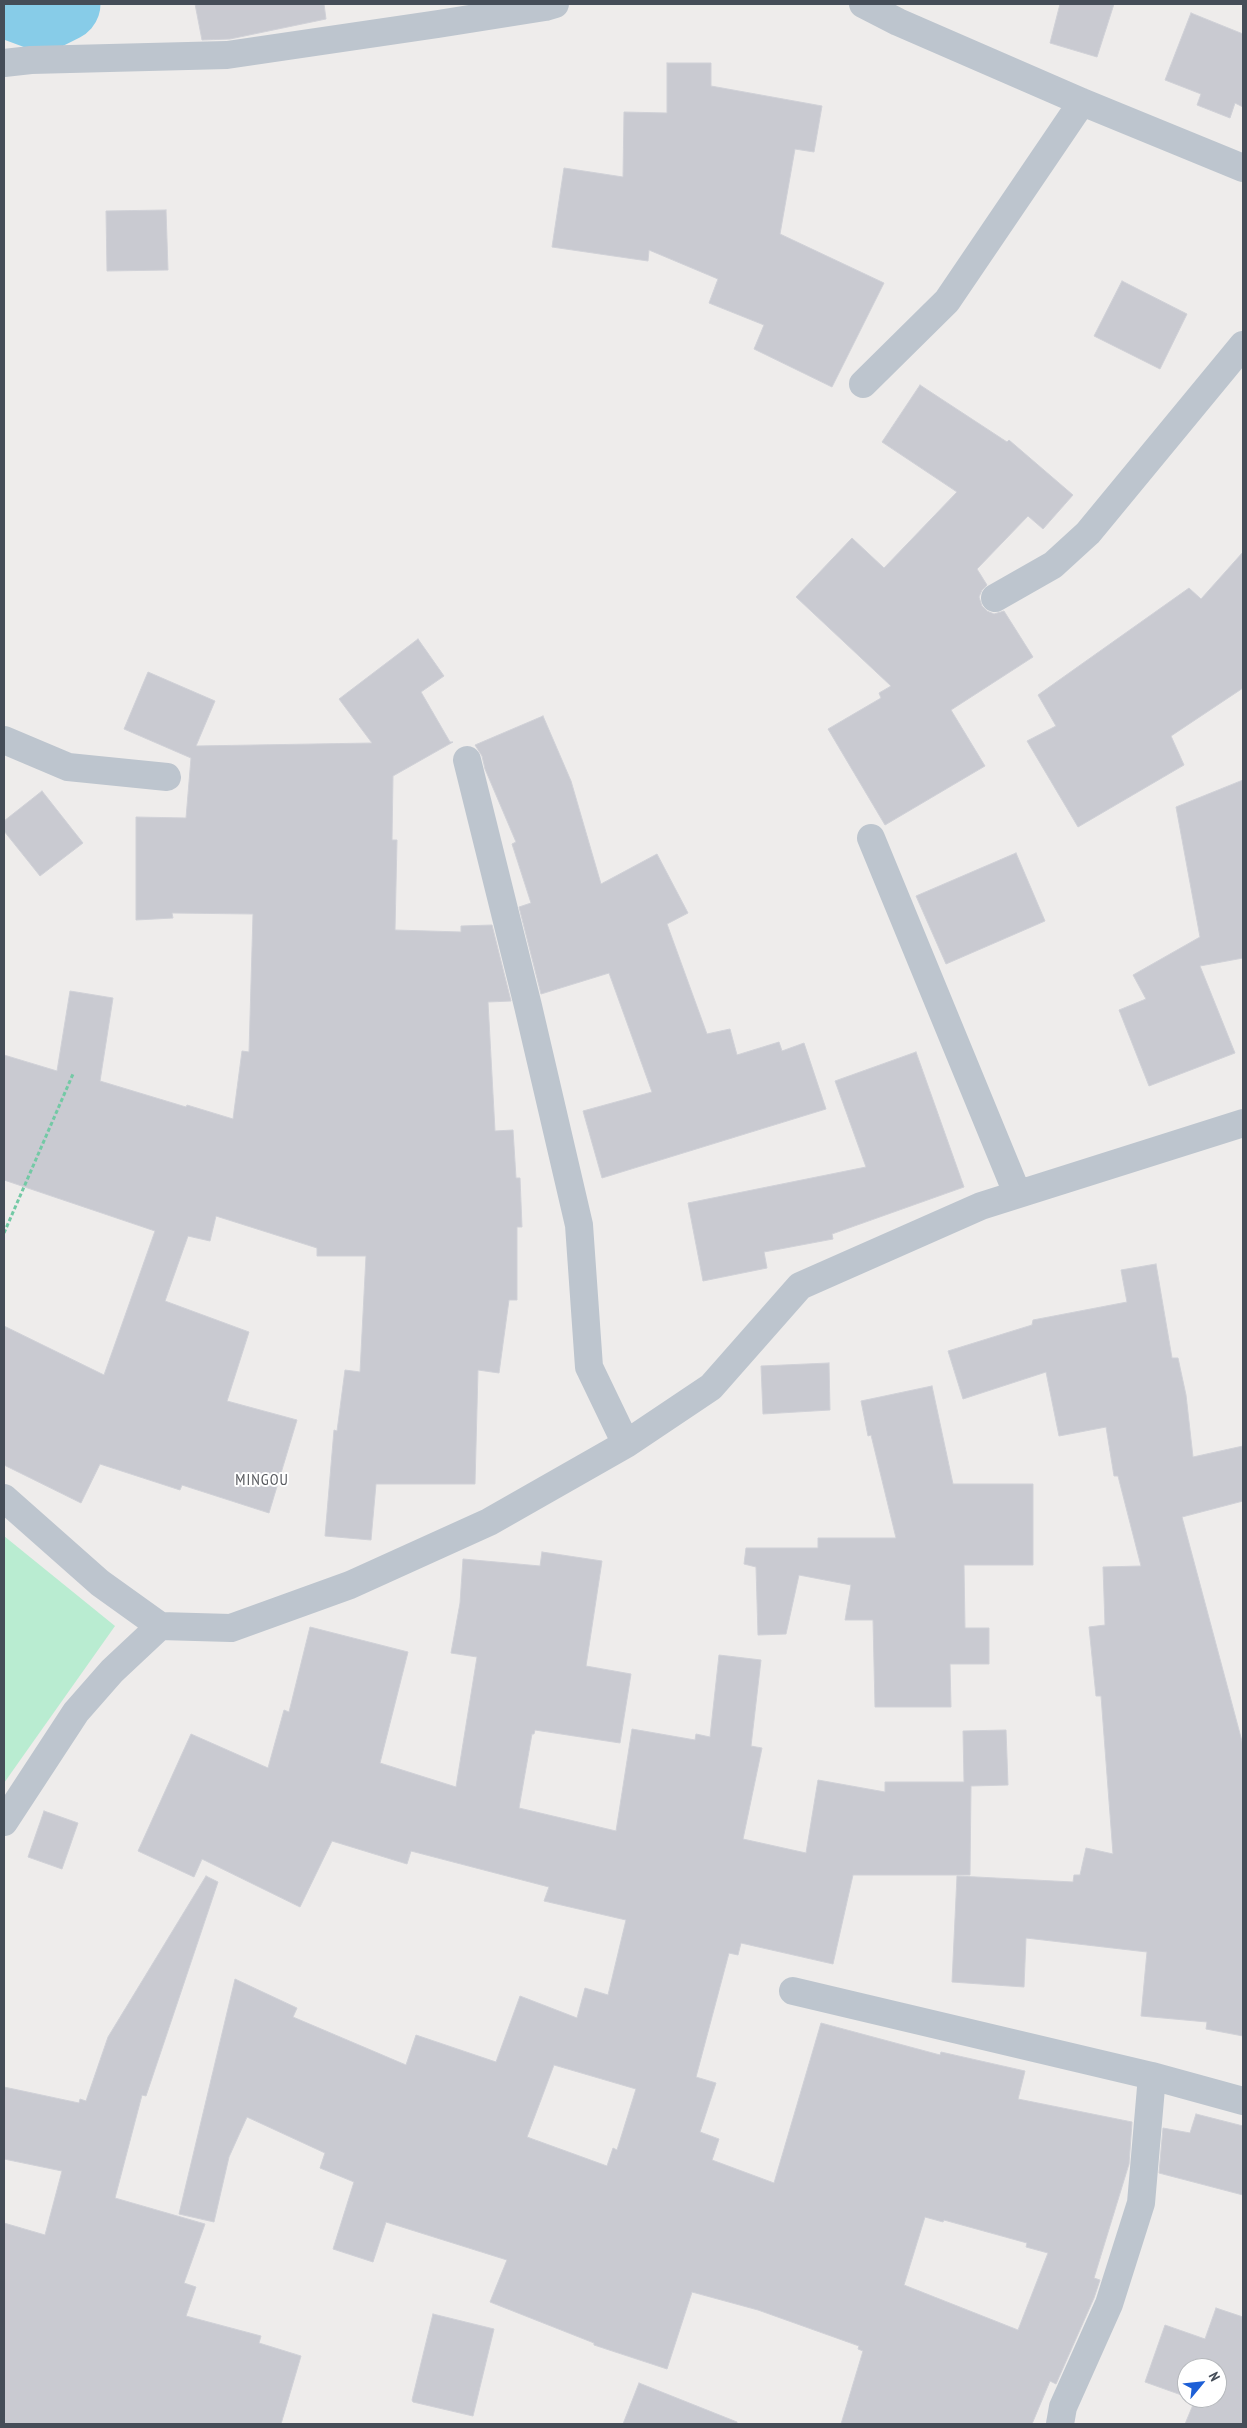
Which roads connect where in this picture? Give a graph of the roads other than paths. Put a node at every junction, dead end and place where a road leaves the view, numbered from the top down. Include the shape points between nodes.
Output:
1 (555, 4) edge
2 (863, 4) edge
3 (4, 63) edge
4 (1082, 102) junction
5 (1243, 168) edge
6 (1243, 345) edge
7 (864, 384) dead end
8 (995, 598) dead end
9 (4, 740) edge
10 (467, 760) dead end
11 (167, 778) dead end
12 (871, 838) dead end
13 (1243, 1123) edge
14 (1017, 1193) junction
15 (626, 1444) junction
16 (4, 1498) edge
17 (160, 1626) junction
18 (4, 1822) edge
19 (793, 1991) dead end
20 (1152, 2076) junction
21 (1243, 2101) edge
22 (1060, 2424) edge

1 - 3 street via 228,55
2 - 4 street
4 - 5 street
4 - 7 street via 946,302
6 - 8 street via 1088,533 1053,565
9 - 11 street via 68,767
10 - 15 street via 579,1225 590,1367
12 - 14 street
13 - 14 street
14 - 15 street via 800,1286 711,1387
15 - 17 street via 489,1522 350,1585 231,1628
16 - 17 street via 100,1583
17 - 18 street via 112,1671 76,1712
19 - 20 street
20 - 21 street
20 - 22 street via 1141,2202 1109,2304 1063,2407

